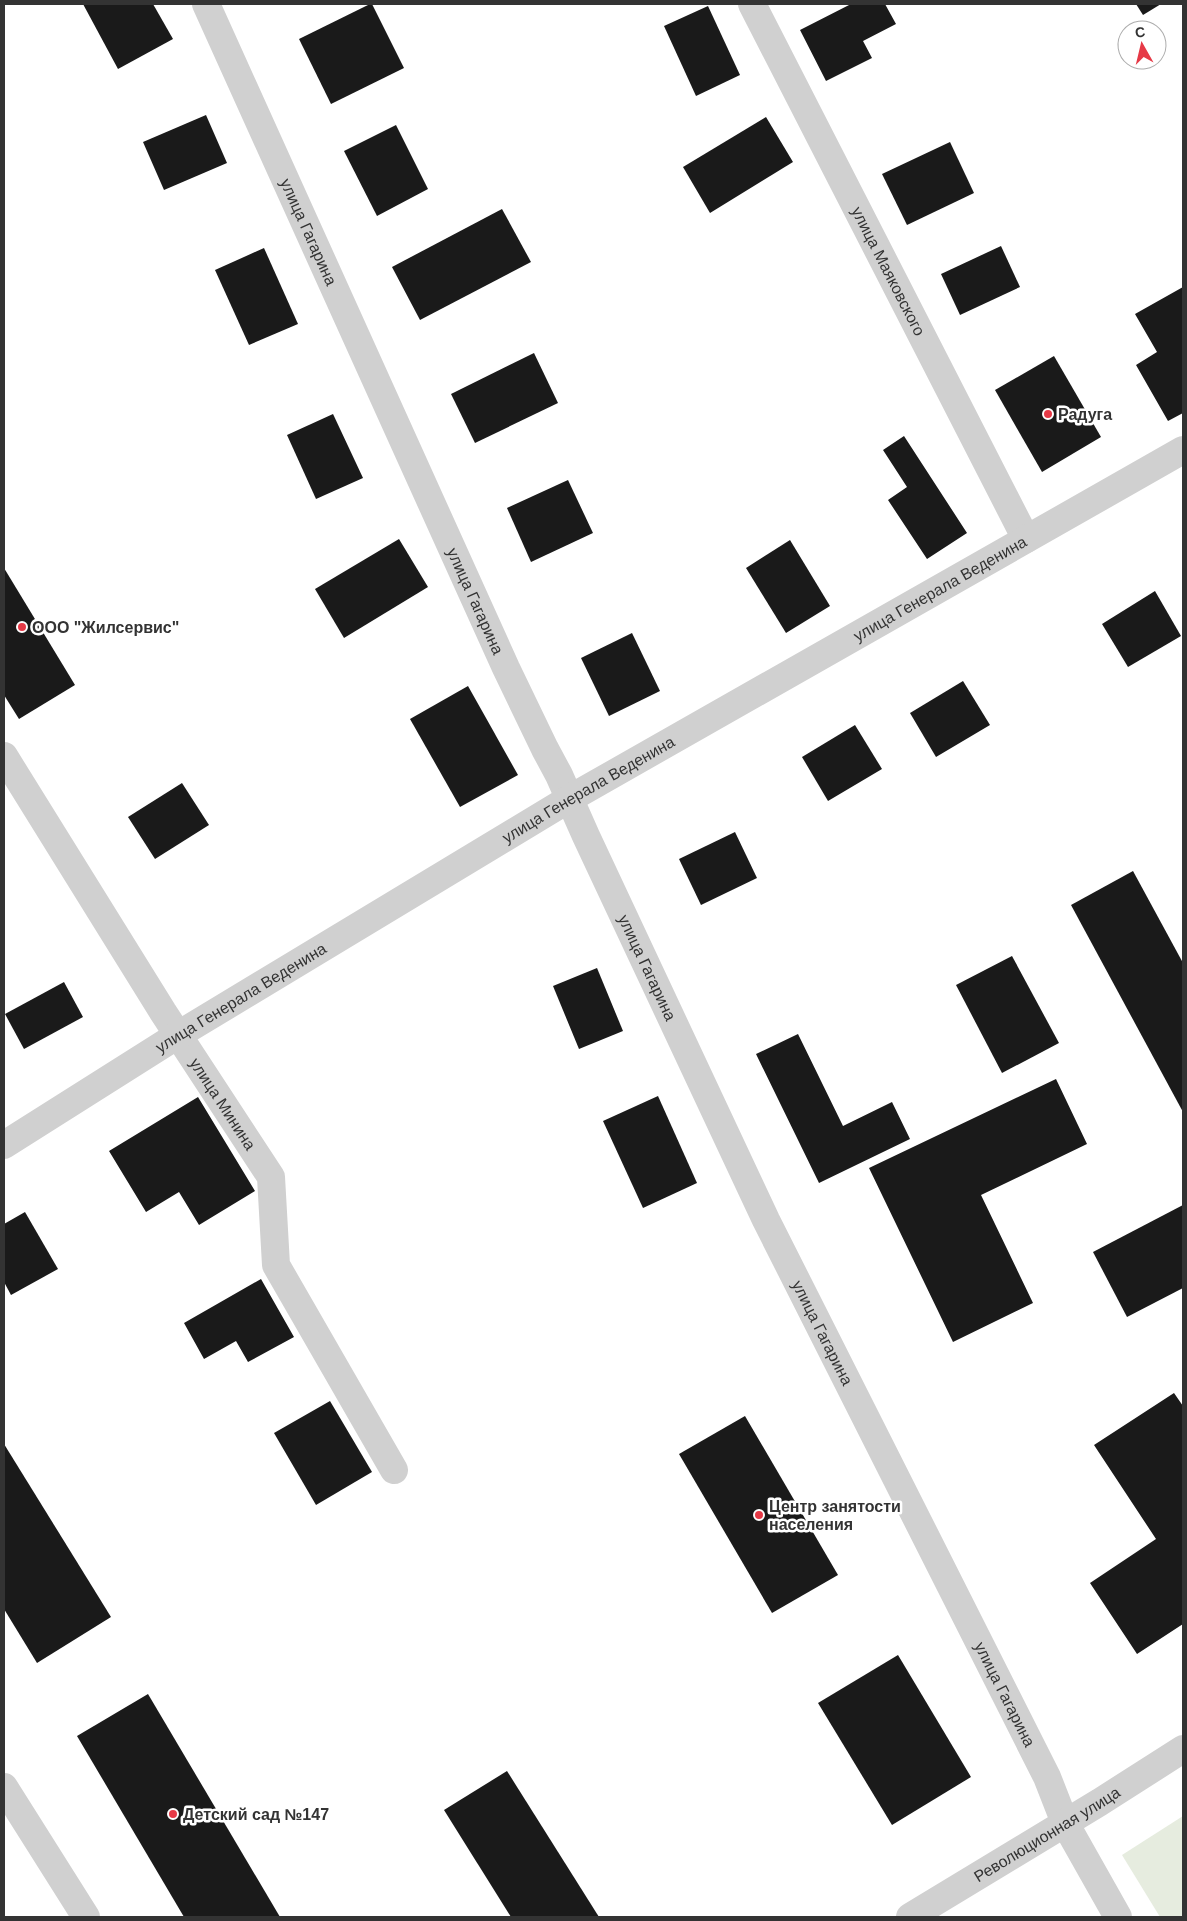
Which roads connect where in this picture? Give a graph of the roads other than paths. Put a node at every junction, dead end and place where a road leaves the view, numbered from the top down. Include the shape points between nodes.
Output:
1 (206, 4) edge
2 (752, 4) edge
3 (1183, 450) edge
4 (1026, 539) junction
5 (4, 756) edge
6 (569, 799) junction
7 (178, 1035) junction
8 (4, 1145) edge
9 (394, 1470) dead end
10 (1183, 1749) edge
11 (4, 1786) edge
12 (1065, 1823) junction
13 (86, 1917) edge
14 (910, 1917) edge
15 (1118, 1917) edge

1 - 6 street, улица Гагарина via 506,668
2 - 4 street, улица Маяковского
3 - 4 street, улица Генерала Веденина
4 - 6 street, улица Генерала Веденина
5 - 7 street, улица Минина
6 - 7 street, улица Генерала Веденина
6 - 12 street, улица Гагарина via 766,1220 1047,1777
7 - 8 street, улица Генерала Веденина
7 - 9 street, улица Минина via 271,1177 276,1265
10 - 12 street, Революционная улица
11 - 13 street
12 - 14 street, Революционная улица
12 - 15 street, улица Гагарина

